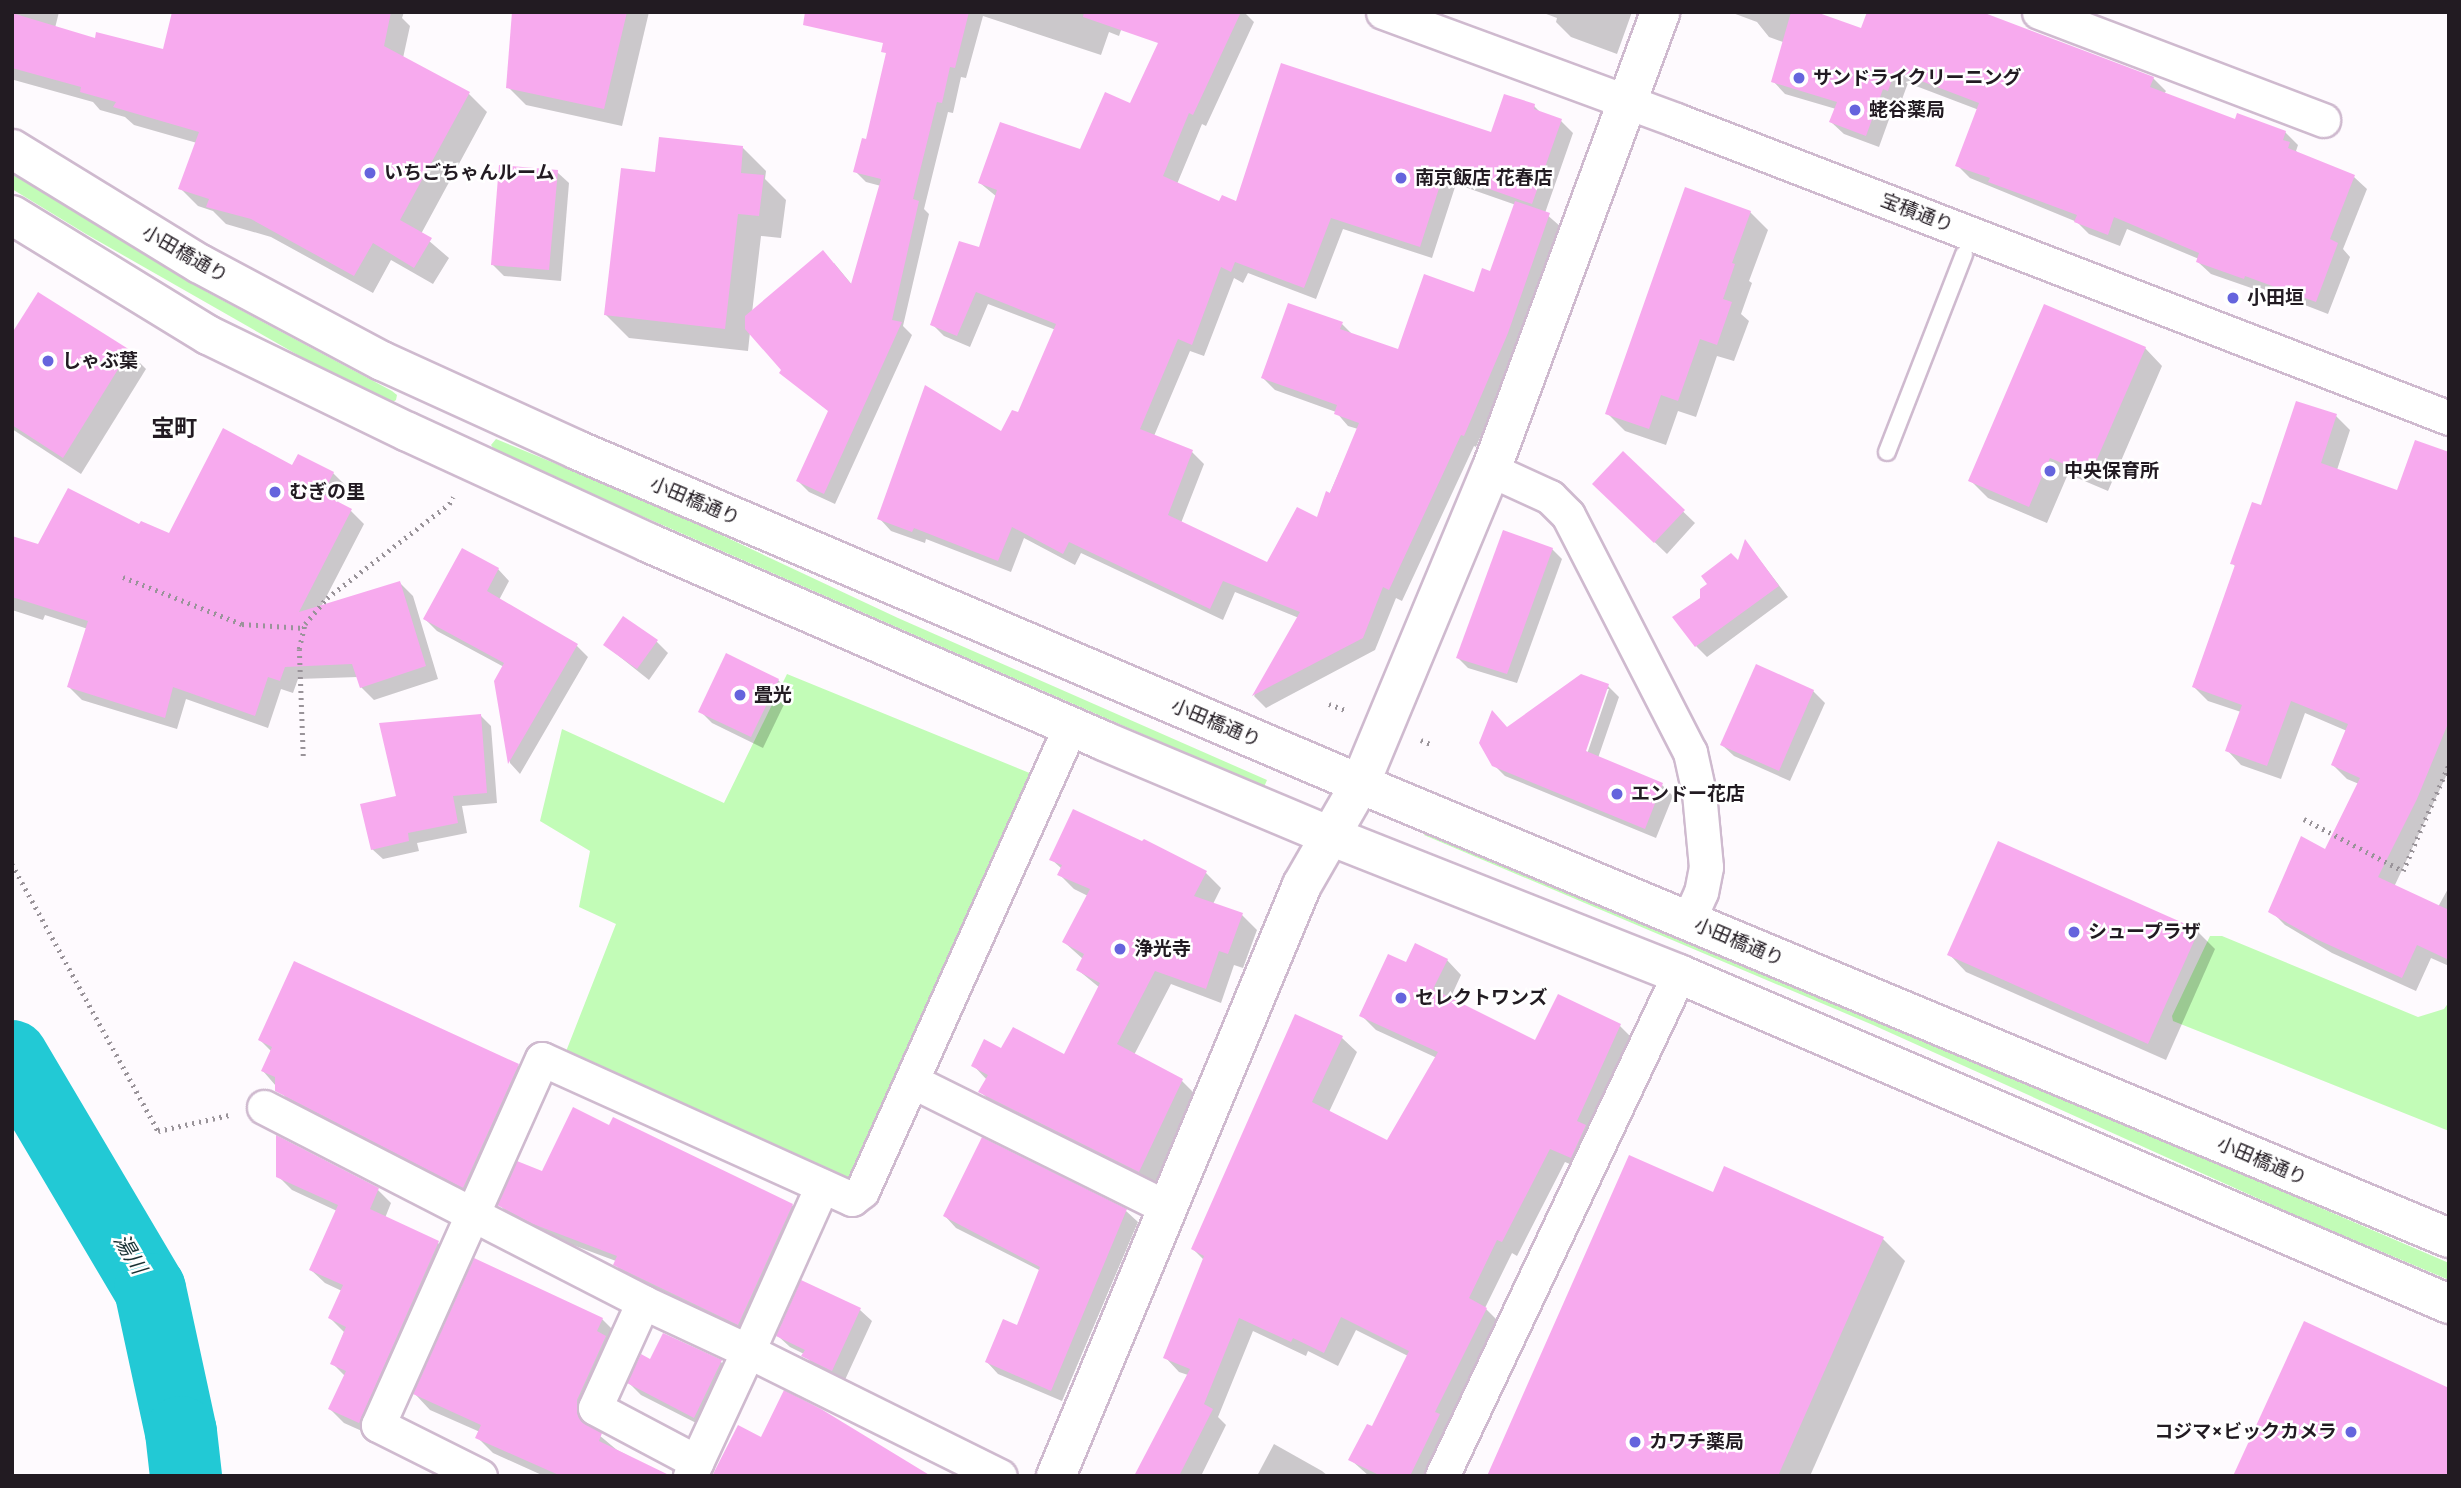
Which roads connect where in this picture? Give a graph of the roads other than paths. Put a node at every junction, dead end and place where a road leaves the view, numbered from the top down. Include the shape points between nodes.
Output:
1 (1383, 12) edge
2 (1660, 12) edge
3 (2039, 12) edge
4 (1626, 101) junction
5 (2323, 120) dead end
6 (12, 149) edge
7 (12, 215) edge
8 (1964, 256) dead end
9 (2449, 418) edge
10 (1887, 452) dead end
11 (1491, 470) junction
12 (1070, 727) junction
13 (1360, 784) junction
14 (1328, 835) junction
15 (1688, 920) junction
16 (1678, 974) junction
17 (912, 1081) junction
18 (264, 1107) road end
19 (822, 1186) junction
20 (1168, 1208) junction
21 (474, 1214) junction
22 (2449, 1238) edge
23 (643, 1302) junction
24 (2449, 1304) edge
25 (748, 1351) junction
26 (693, 1469) edge
27 (480, 1476) edge
28 (1000, 1476) edge
29 (1056, 1476) edge
30 (1443, 1476) edge

1 - 4 street, 宝積通り
2 - 4 main road
3 - 5 street
4 - 9 street, 宝積通り
4 - 11 main road
6 - 13 main road, 小田橋通り via 200,264 383,361 589,455
7 - 12 main road via 208,335 472,462
8 - 10 lane
11 - 13 main road
11 - 15 street via 1550,497 1568,515 1690,752 1706,867
12 - 14 main road
12 - 17 street
13 - 14 main road
13 - 15 main road, 小田橋通り
14 - 16 main road
14 - 20 main road via 1302,885
15 - 22 main road, 小田橋通り
16 - 24 main road
16 - 30 street
17 - 19 street via 862,1191 852,1199
17 - 20 street
18 - 21 street
19 - 21 street via 541,1059
19 - 25 street
20 - 29 main road
21 - 23 street
21 - 27 street via 378,1425
23 - 25 street
23 - 26 street via 595,1408
25 - 26 street
25 - 28 street

